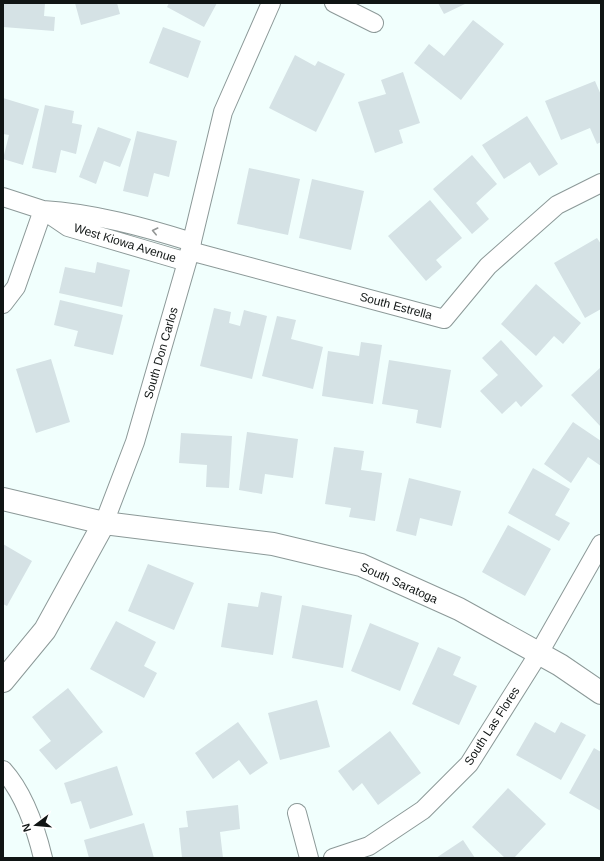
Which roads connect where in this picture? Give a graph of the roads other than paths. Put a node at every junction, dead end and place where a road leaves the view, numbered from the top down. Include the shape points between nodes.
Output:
1 (271, 3) edge
2 (334, 3) edge
3 (374, 23) dead end
4 (601, 183) edge
5 (3, 197) edge
6 (43, 210) junction
7 (190, 252) junction
8 (3, 304) edge
9 (3, 499) edge
10 (104, 523) junction
11 (601, 544) edge
12 (539, 653) junction
13 (3, 681) edge
14 (601, 693) edge
15 (3, 770) edge
16 (297, 813) dead end
17 (43, 858) edge
18 (309, 858) edge
19 (333, 858) edge

1 - 7 street, South Don Carlos via 223,112
2 - 3 street
4 - 7 street, South Estrella via 557,205 488,266 444,320
5 - 6 street, West Kiowa Avenue
6 - 7 street, West Kiowa Avenue via 68,227
6 - 8 street via 16,287
7 - 10 street, South Don Carlos via 135,442
9 - 10 street, South Saratoga
10 - 12 street, South Saratoga via 273,544 361,565 459,609
10 - 13 street, South Don Carlos via 45,630
11 - 12 street, South Las Flores
12 - 14 street, South Saratoga
12 - 19 street, South Las Flores via 469,764 423,810 369,846
15 - 17 street via 11,779 36,831
16 - 18 street

